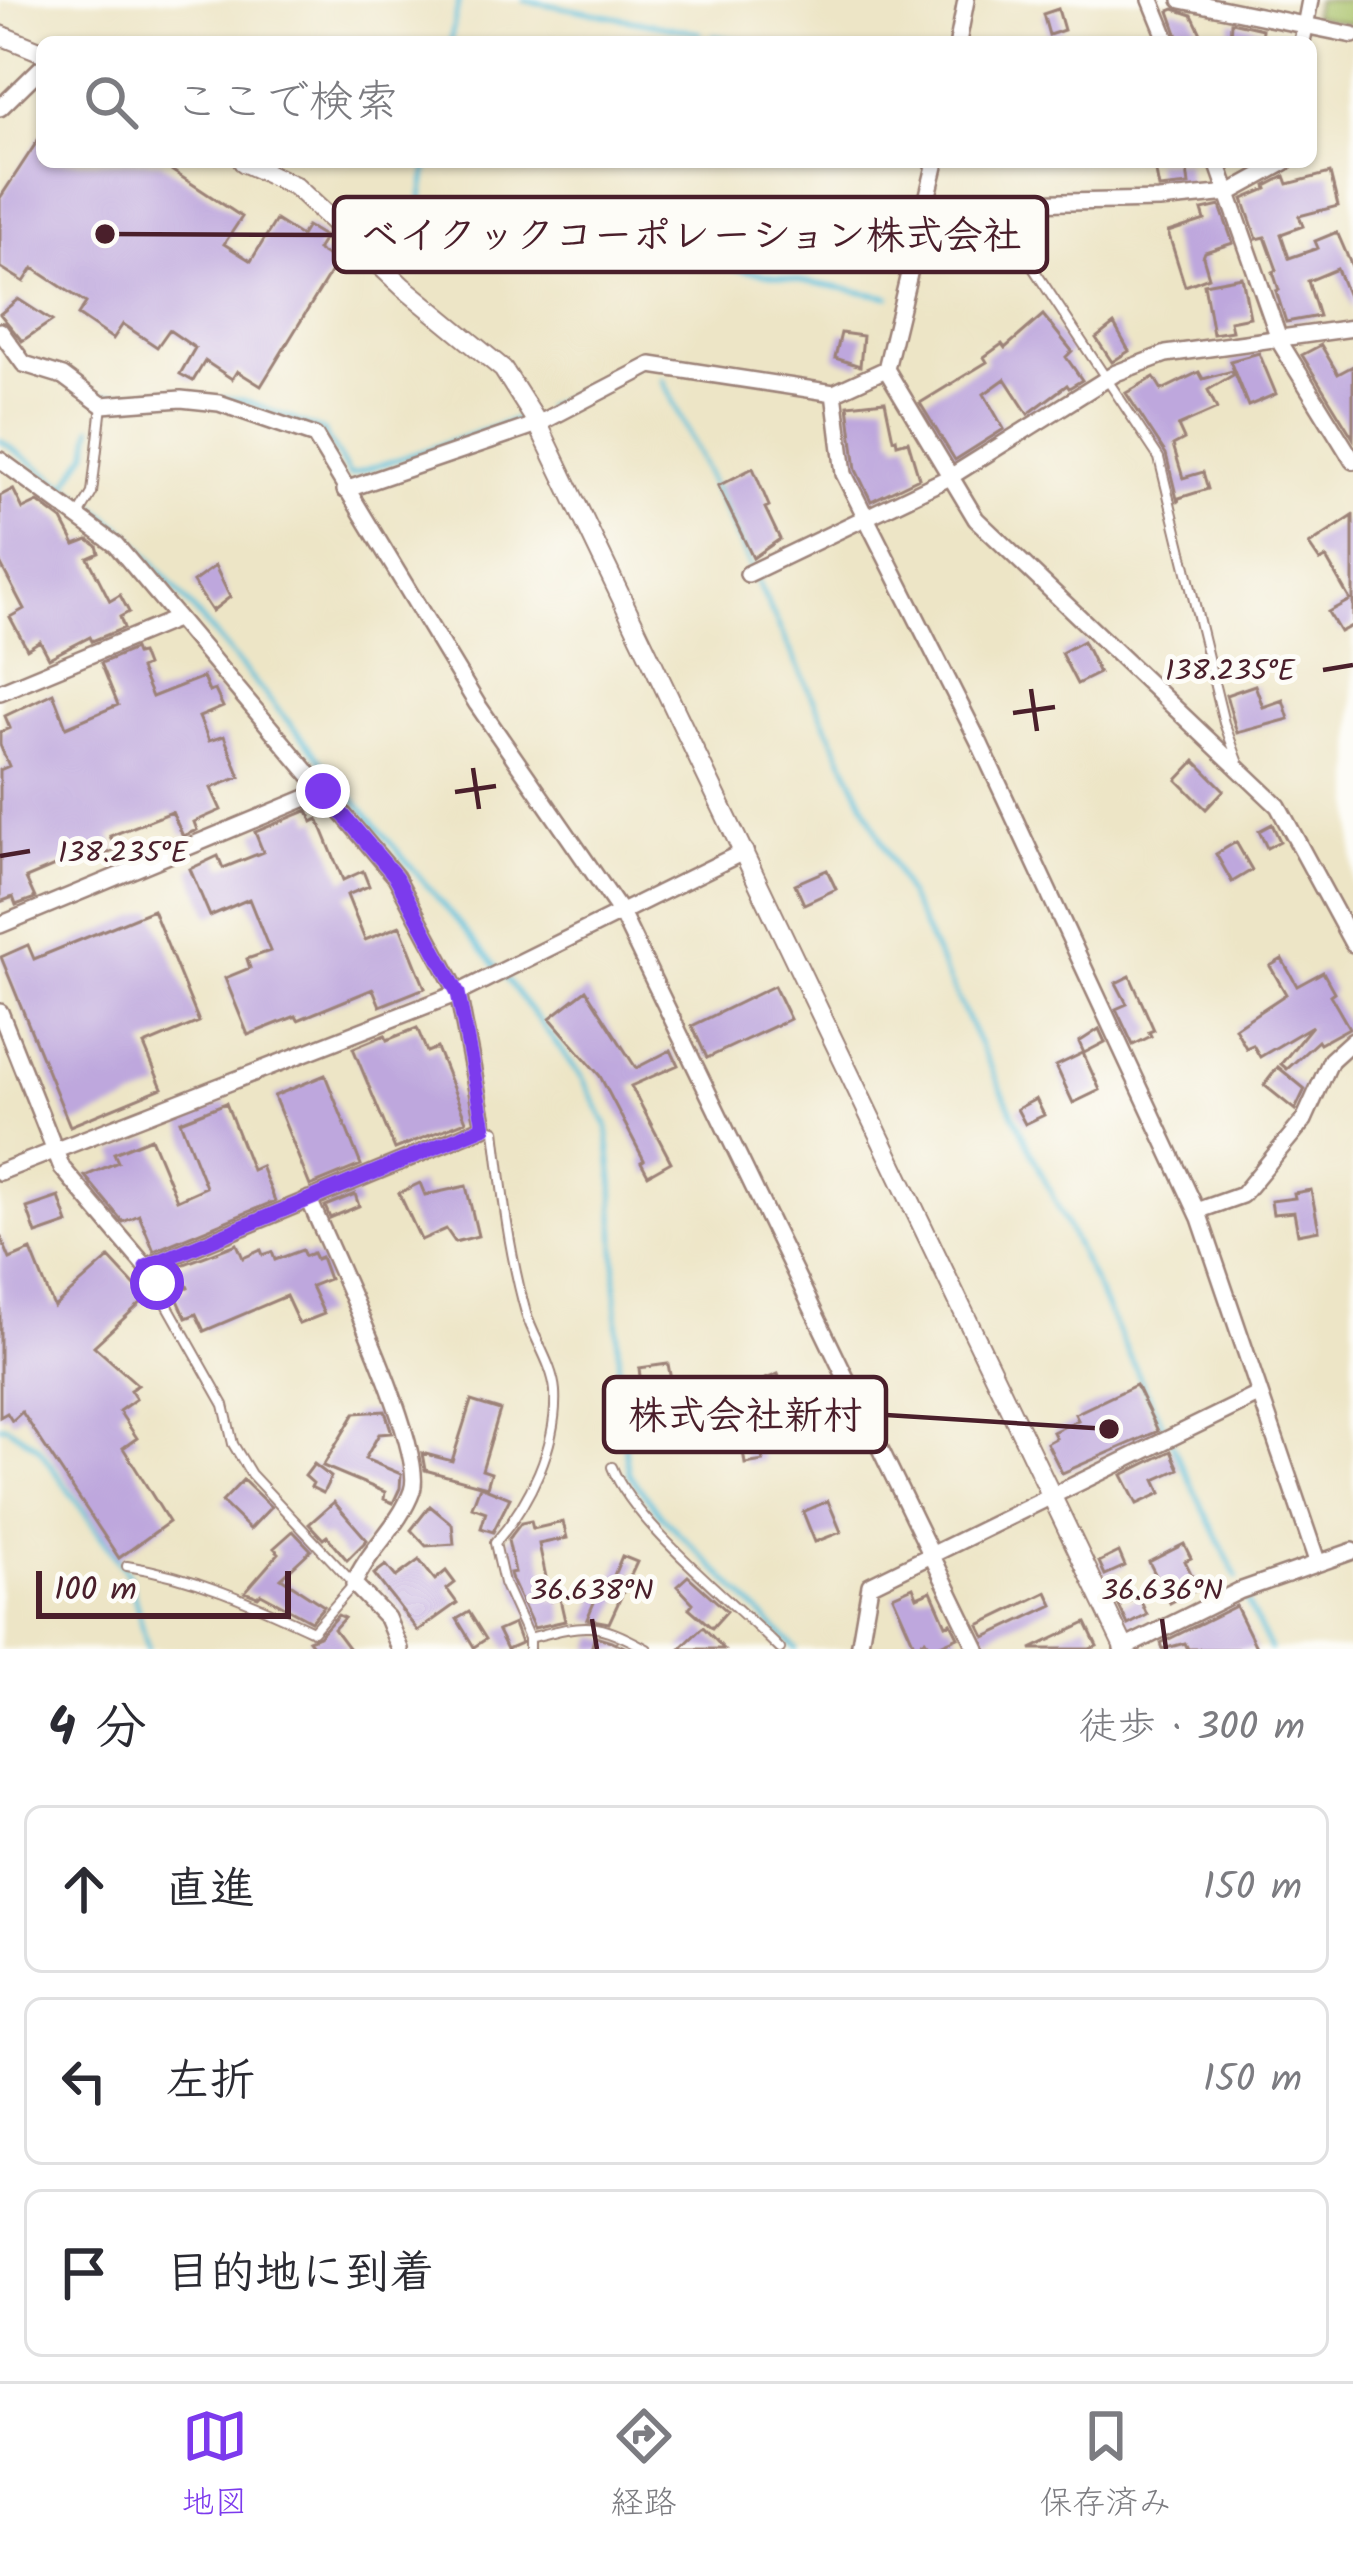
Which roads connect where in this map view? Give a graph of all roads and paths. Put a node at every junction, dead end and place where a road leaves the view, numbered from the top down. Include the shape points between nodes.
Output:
1 (966, 0) edge
2 (1151, 0) edge
3 (1180, 0) edge
4 (1310, 0) edge
5 (1303, 33) edge
6 (1353, 34) edge
7 (0, 35) edge
8 (959, 36) edge
9 (1166, 36) edge
10 (36, 50) edge
11 (36, 73) edge
12 (0, 108) edge
13 (256, 168) edge
14 (935, 168) edge
15 (1219, 168) edge
16 (1275, 168) edge
17 (1229, 193) junction
18 (990, 203) junction
19 (928, 206) junction
20 (1353, 328) edge
21 (0, 331) edge
22 (1279, 339) junction
23 (886, 369) junction
24 (1109, 378) junction
25 (834, 393) junction
26 (102, 405) junction
27 (538, 424) junction
28 (0, 460) edge
29 (1353, 461) edge
30 (950, 477) junction
31 (345, 490) junction
32 (78, 517) junction
33 (868, 517) junction
34 (753, 572) dead end
35 (176, 619) junction
36 (0, 692) edge
37 (1243, 773) junction
38 (323, 791) junction
39 (746, 850) junction
40 (620, 911) junction
41 (0, 925) edge
42 (1353, 944) edge
43 (458, 993) junction
44 (0, 1012) edge
45 (1353, 1040) edge
46 (484, 1127) junction
47 (54, 1149) junction
48 (0, 1172) edge
49 (309, 1199) junction
50 (1197, 1211) junction
51 (146, 1267) junction
52 (1260, 1394) junction
53 (612, 1467) dead end
54 (1051, 1494) junction
55 (1353, 1551) edge
56 (930, 1556) junction
57 (1317, 1561) junction
58 (127, 1566) dead end
59 (354, 1584) junction
60 (529, 1644) edge
61 (400, 1649) edge
62 (647, 1649) edge
63 (780, 1649) edge
64 (859, 1649) edge
65 (977, 1649) edge
66 (1124, 1649) edge

1 - 8 street
2 - 9 street
3 - 5 street
4 - 5 street
5 - 6 street
7 - 10 street
11 - 12 street
13 - 27 street via 295,186 503,369
14 - 19 street
15 - 17 street
16 - 17 street
17 - 18 street
17 - 22 street
18 - 19 street
18 - 24 lane
19 - 23 street
20 - 22 street
21 - 26 street via 24,364 63,376
22 - 24 street via 1166,354
22 - 29 street
23 - 25 street
23 - 30 street
24 - 30 street
24 - 37 lane via 1159,458
25 - 27 street via 651,365
25 - 33 street via 844,474
26 - 31 street via 181,399 238,407 314,436
26 - 32 lane via 92,493
27 - 31 street
27 - 39 street
28 - 32 street
30 - 33 street
30 - 37 street via 976,519
31 - 40 street via 477,704
32 - 35 street via 116,545
33 - 34 street
33 - 50 street
35 - 36 street
35 - 38 street
37 - 42 street via 1278,806
38 - 41 street
38 - 43 street via 396,877
39 - 40 street
39 - 54 street
40 - 43 street
40 - 56 street
43 - 46 street
43 - 47 street
44 - 47 street
45 - 50 street via 1331,1060 1304,1120 1243,1195
46 - 49 street
46 - 60 lane via 494,1130 527,1316 555,1389 547,1451 517,1517 495,1543
47 - 48 street
47 - 51 street
49 - 51 street
49 - 59 street via 414,1468 392,1530
50 - 52 street
51 - 59 lane via 224,1405 251,1474
52 - 54 street
52 - 57 street
53 - 63 lane via 640,1513
54 - 56 street
54 - 66 street
55 - 57 street
56 - 64 street via 870,1585
56 - 65 street
57 - 66 street
58 - 59 lane via 238,1597 313,1631
59 - 61 street via 387,1618
60 - 62 lane via 587,1624

